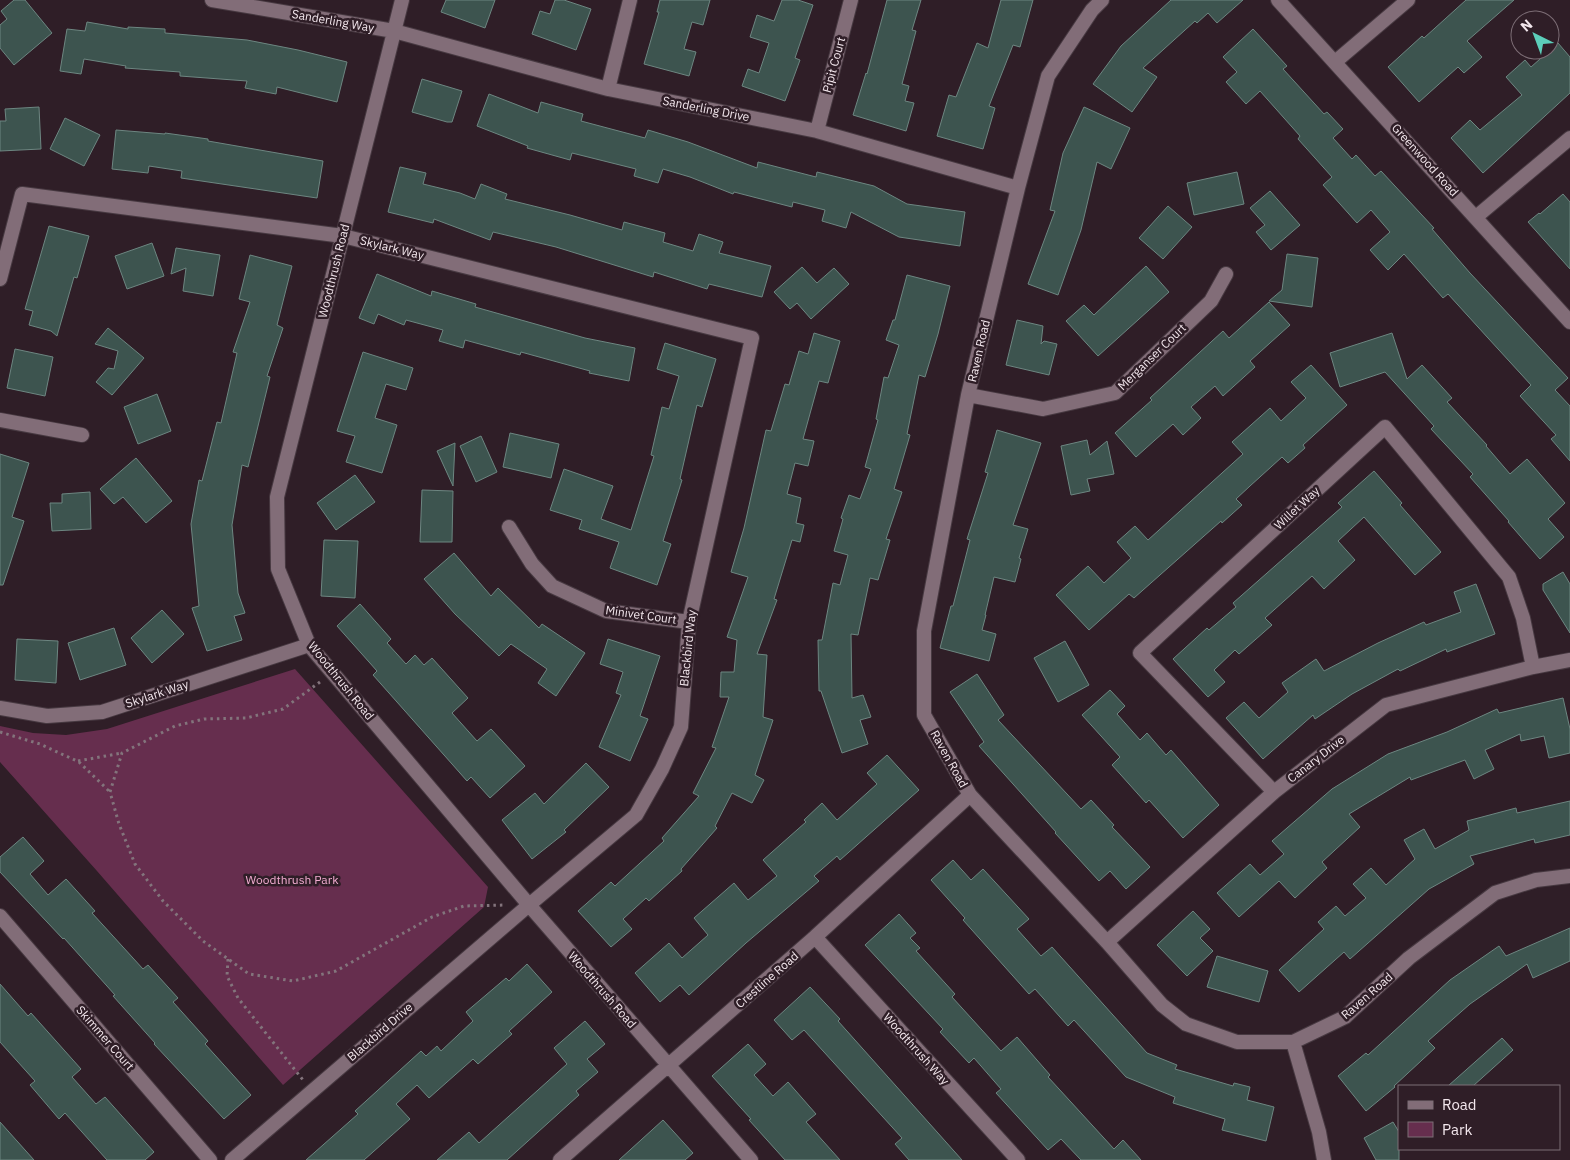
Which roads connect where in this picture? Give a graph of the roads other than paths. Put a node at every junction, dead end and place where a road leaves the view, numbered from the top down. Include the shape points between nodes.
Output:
1 (212, 0) edge
2 (402, 0) edge
3 (630, 0) edge
4 (852, 0) edge
5 (1102, 0) edge
6 (1278, 0) edge
7 (1408, 0) edge
8 (394, 31) junction
9 (1335, 62) junction
10 (608, 89) junction
11 (816, 131) junction
12 (1570, 138) edge
13 (1018, 188) junction
14 (1476, 217) junction
15 (343, 236) junction
16 (1226, 274) dead end
17 (0, 279) edge
18 (1570, 322) edge
19 (752, 338) joint
20 (968, 396) junction
21 (0, 420) edge
22 (82, 435) dead end
23 (510, 527) dead end
24 (690, 622) junction
25 (309, 645) junction
26 (1570, 660) edge
27 (1534, 667) junction
28 (0, 708) edge
29 (1274, 792) junction
30 (970, 796) junction
31 (1570, 876) edge
32 (529, 904) junction
33 (0, 916) edge
34 (815, 938) junction
35 (1107, 942) junction
36 (1293, 1042) junction
37 (667, 1066) junction
38 (210, 1160) edge
39 (232, 1160) edge
40 (560, 1160) edge
41 (751, 1160) edge
42 (1018, 1160) edge
43 (1324, 1160) edge

1 - 8 street, Sanderling Way
2 - 8 street, Woodthrush Road
3 - 10 street
4 - 11 street, Pipit Court
5 - 13 street, Raven Road via 1048,76
6 - 9 street, Greenwood Road
7 - 9 street
8 - 10 street, Sanderling Drive
8 - 15 street, Woodthrush Road
9 - 14 street, Greenwood Road
10 - 11 street, Sanderling Drive
11 - 13 street, Sanderling Drive
12 - 14 street
13 - 20 street, Raven Road
14 - 18 street, Greenwood Road
15 - 17 street, Skylark Way via 22,194
15 - 19 street, Skylark Way
15 - 25 street, Woodthrush Road via 277,497 278,569
16 - 20 street, Merganser Court via 1212,301 1115,393 1043,409
19 - 24 street, Blackbird Way
20 - 30 street, Raven Road via 924,630 924,715
21 - 22 street
23 - 24 street, Minivet Court via 532,564 552,586 606,612
24 - 32 street, Blackbird Way via 681,727 636,815
25 - 28 street, Skylark Way via 102,712 47,716
25 - 32 street, Woodthrush Road
26 - 27 street, Canary Drive
27 - 29 street, Canary Drive via 1386,705
27 - 29 street, Willet Way via 1523,618 1509,577 1385,427 1140,653
29 - 35 street, Canary Drive
30 - 34 street, Crestline Road
30 - 35 street, Raven Road
31 - 36 street, Raven Road via 1536,880 1495,893 1409,958 1345,1017
32 - 37 street, Woodthrush Road
32 - 39 street, Blackbird Drive
33 - 38 street, Skimmer Court
34 - 37 street, Crestline Road
34 - 42 street, Woodthrush Way
35 - 36 street, Raven Road via 1162,1005 1186,1024 1237,1042
36 - 43 street
37 - 40 street, Crestline Road
37 - 41 street

